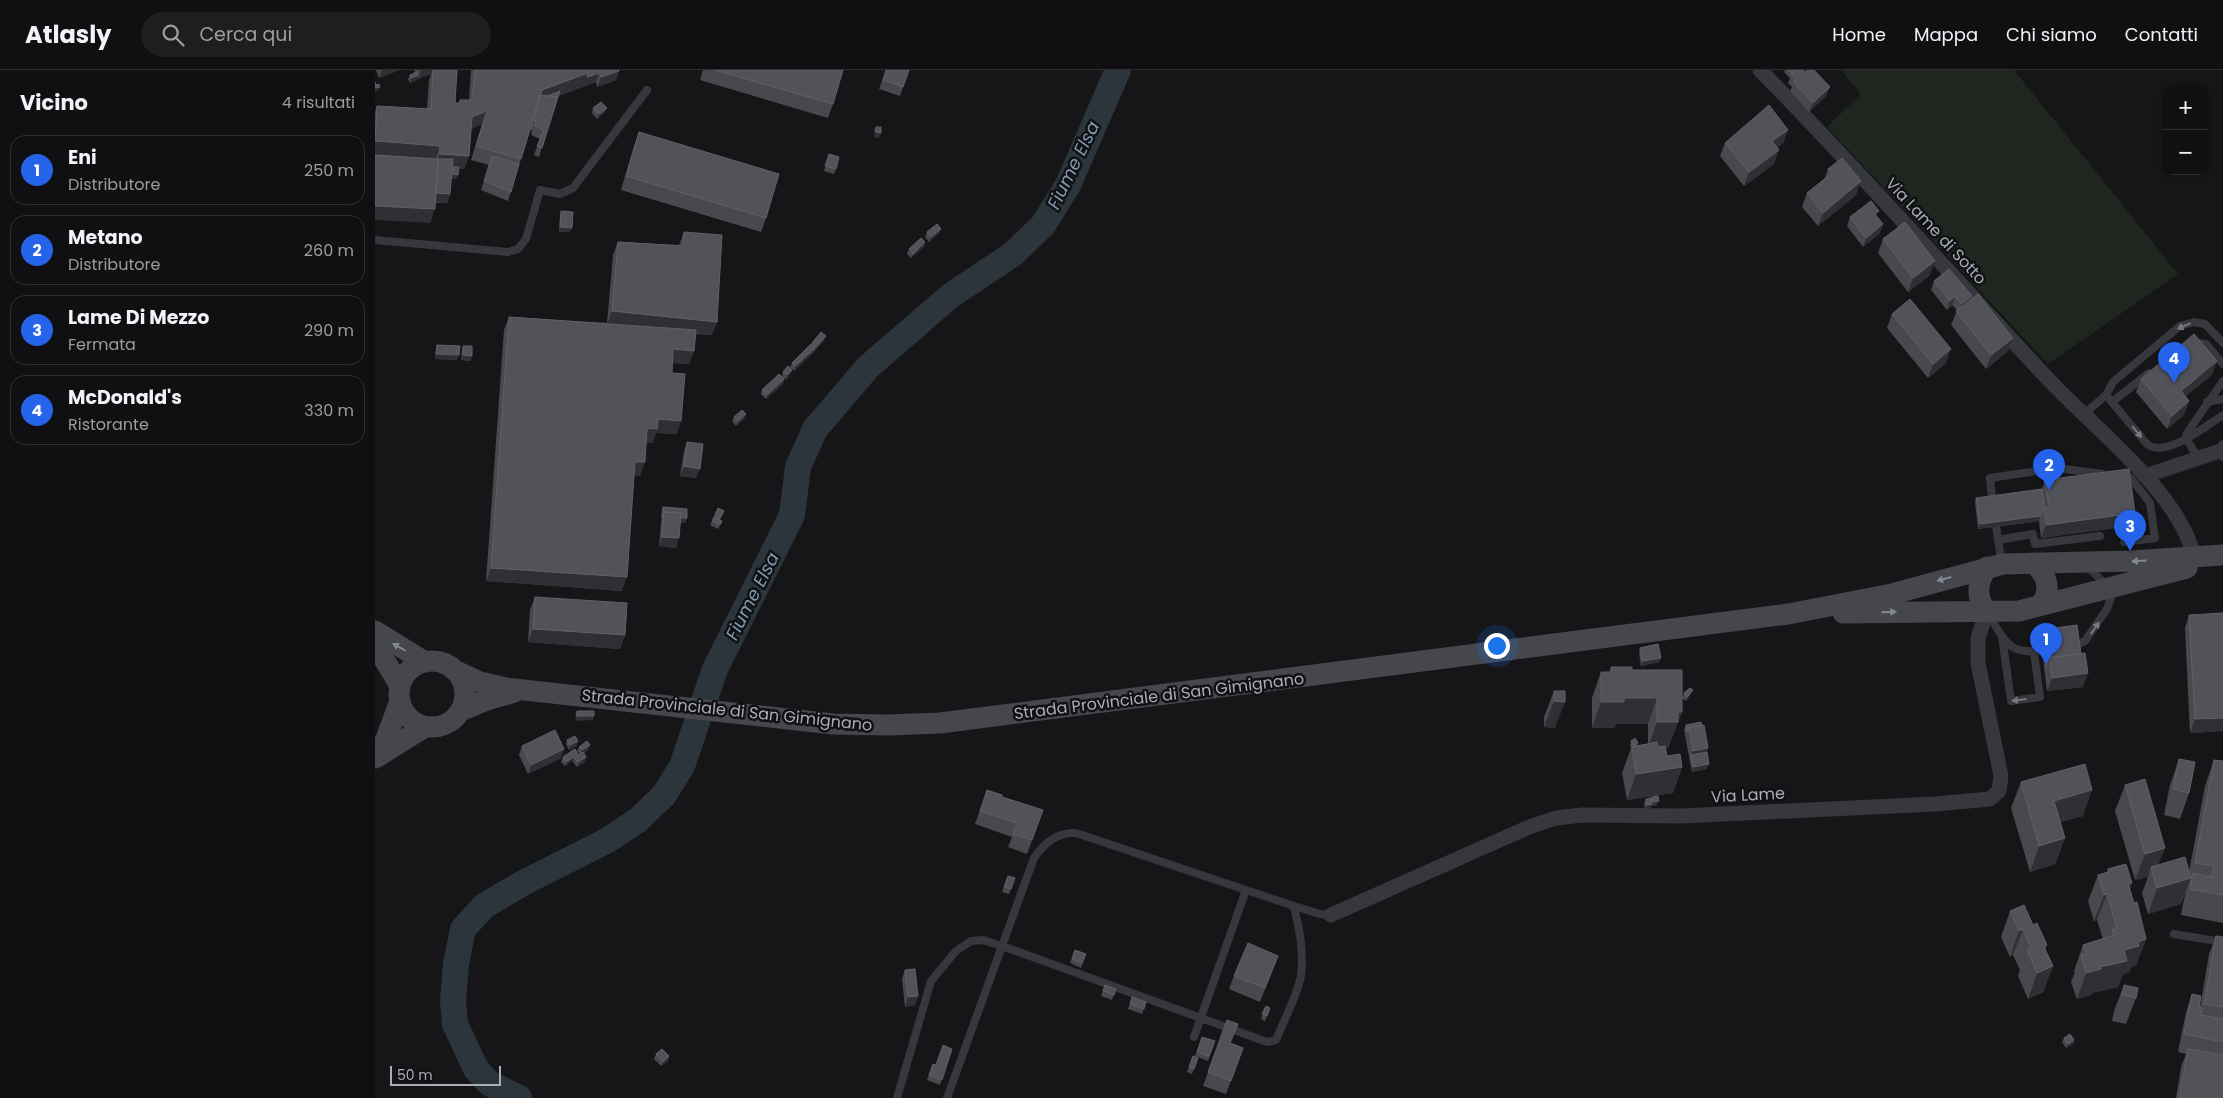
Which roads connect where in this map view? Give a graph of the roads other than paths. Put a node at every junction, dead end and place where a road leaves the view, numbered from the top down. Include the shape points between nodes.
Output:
1 (1760, 70) edge
2 (647, 90) dead end
3 (375, 240) edge
4 (2223, 343) edge
5 (2184, 346) edge
6 (2223, 364) edge
7 (2153, 370) edge
8 (2223, 381) edge
9 (2113, 382) junction
10 (2121, 394) junction
11 (2106, 395) junction
12 (2223, 399) edge
13 (2111, 402) junction
14 (2207, 402) junction
15 (2083, 415) junction
16 (2223, 415) edge
17 (2186, 438) junction
18 (2221, 451) edge
19 (2198, 458) junction
20 (2145, 476) junction
21 (2154, 497) junction
22 (2100, 536) dead end
23 (1998, 540) junction
24 (2124, 542) dead end
25 (2223, 555) edge
26 (2194, 557) junction
27 (2033, 562) junction
28 (2223, 562) edge
29 (2084, 563) junction
30 (1995, 566) junction
31 (2108, 588) junction
32 (2041, 605) junction
33 (1987, 612) junction
34 (1788, 614) junction
35 (375, 631) edge
36 (2002, 636) junction
37 (375, 650) edge
38 (2033, 652) junction
39 (425, 662) junction
40 (454, 670) junction
41 (528, 690) junction
42 (400, 694) junction
43 (460, 711) junction
44 (425, 727) junction
45 (375, 758) edge
46 (1246, 890) junction
47 (1293, 906) junction
48 (1331, 914) joint
49 (2174, 934) dead end
50 (2223, 942) edge
51 (1002, 946) junction
52 (1201, 1019) junction
53 (1194, 1038) dead end
54 (897, 1098) edge
55 (947, 1098) edge

1 - 15 street, Via Lame di Sotto
2 - 3 lane via 573,188 560,194 540,190 526,239 519,249 503,252
4 -> 9 lane via 2205,324 2188,323
5 - 6 lane via 2198,342 2207,344
7 - 10 lane
8 - 14 lane
9 - 10 lane
9 - 11 lane
10 - 13 lane
11 - 13 lane
11 - 15 lane
12 - 14 lane
13 -> 17 lane via 2153,448 2168,447
14 - 17 lane
15 - 20 street, Via Lame di Sotto
16 - 17 lane
17 - 19 lane
18 - 19 street
19 - 20 street
20 - 21 street, Via Lame di Sotto
21 - 23 lane via 2124,474 2057,468 1990,478
21 - 24 lane via 2155,538
21 - 26 street, Via Lame di Sotto via 2186,531
22 - 23 lane via 2035,544 2033,534
23 - 30 lane
25 - 26 main road, Strada Provinciale di San Gimignano
26 -> 29 main road, Strada Provinciale di San Gimignano
27 - 29 main road, Strada Provinciale di San Gimignano
27 - 30 main road, Strada Provinciale di San Gimignano
27 - 32 main road via 2043,571 2047,583 2047,593
28 - 31 main road, Strada Provinciale di San Gimignano via 2167,572
29 - 31 lane
30 - 33 main road via 1980,580 1979,602
30 -> 34 main road, Strada Provinciale di San Gimignano via 1892,594
31 - 32 main road, Strada Provinciale di San Gimignano
38 -> 31 lane via 2083,643 2107,609 2111,598
32 - 33 main road, Strada Provinciale di San Gimignano via 2019,611
34 -> 33 main road, Strada Provinciale di San Gimignano
33 - 36 lane
33 - 48 street, Via Lame via 1978,638 1977,658 2001,776 1999,791 1990,800 1682,816 1591,814 1562,817 1529,827
34 - 41 main road, Strada Provinciale di San Gimignano via 965,721 887,726 833,724
39 -> 35 main road
36 - 38 lane via 2020,652
38 -> 36 lane via 2040,697 2011,701
37 - 42 main road via 388,664
39 - 40 main road via 445,664
39 - 42 main road via 409,670
40 - 41 main road, Strada Provinciale di San Gimignano via 486,684
40 - 43 main road via 464,690
41 - 43 main road, Strada Provinciale di San Gimignano via 501,695
42 - 44 main road via 409,718
42 - 45 main road via 386,739
43 - 44 main road via 445,725
44 - 45 main road
46 - 47 lane
46 - 51 lane via 1065,832 1042,846 1034,858
46 - 52 lane
47 - 48 lane
47 - 52 lane via 1300,931 1301,977 1276,1040 1267,1042
49 - 50 lane
51 - 52 lane
51 - 54 lane via 983,940 971,941 956,951 931,981
51 - 55 lane
52 - 53 lane

